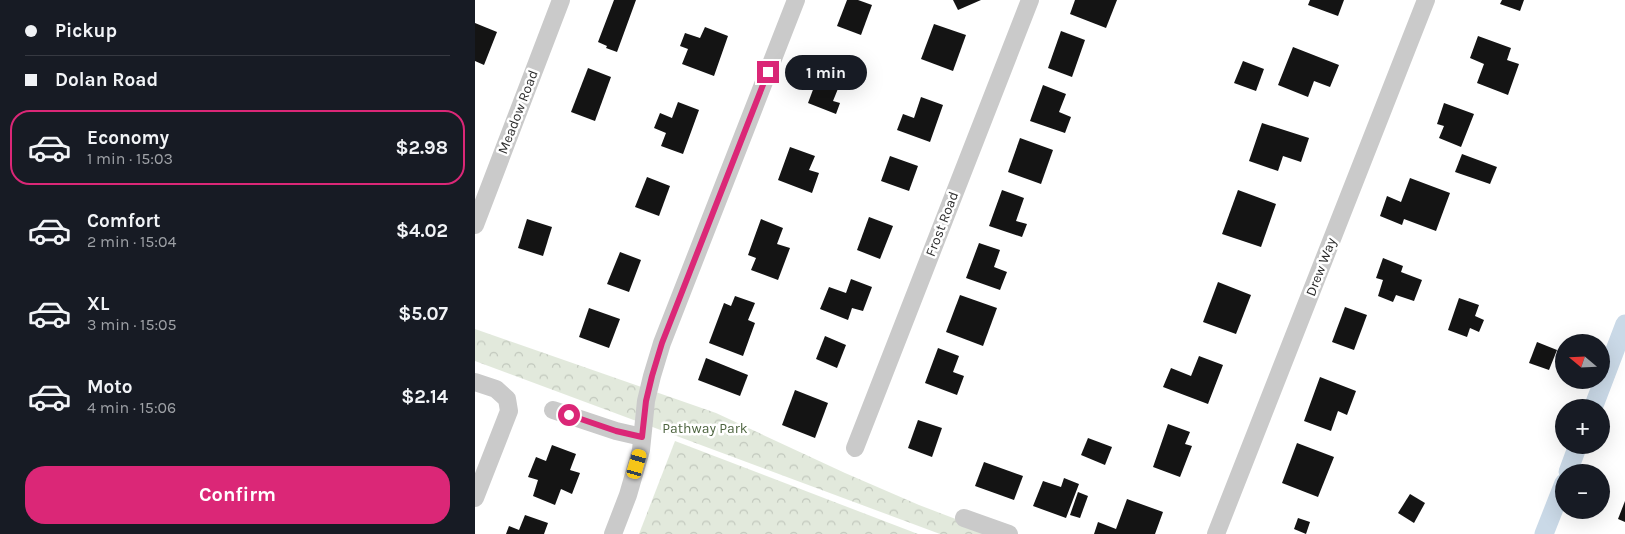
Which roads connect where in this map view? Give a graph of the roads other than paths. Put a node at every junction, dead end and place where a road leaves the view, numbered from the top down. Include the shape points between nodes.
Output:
1 (561, 0) edge
2 (796, 0) edge
3 (1030, 0) edge
4 (1426, 0) edge
5 (475, 225) edge
6 (475, 382) edge
7 (553, 410) dead end
8 (642, 437) junction
9 (855, 448) dead end
10 (475, 498) edge
11 (964, 518) dead end
12 (613, 534) edge
13 (1009, 534) edge
14 (1216, 534) edge

1 - 5 street, Meadow Road
2 - 8 street via 662,343 646,401
3 - 9 street, Frost Road
4 - 14 street, Drew Way
6 - 10 street via 496,389 507,399 509,411
7 - 8 street
8 - 12 street via 628,494
11 - 13 street

